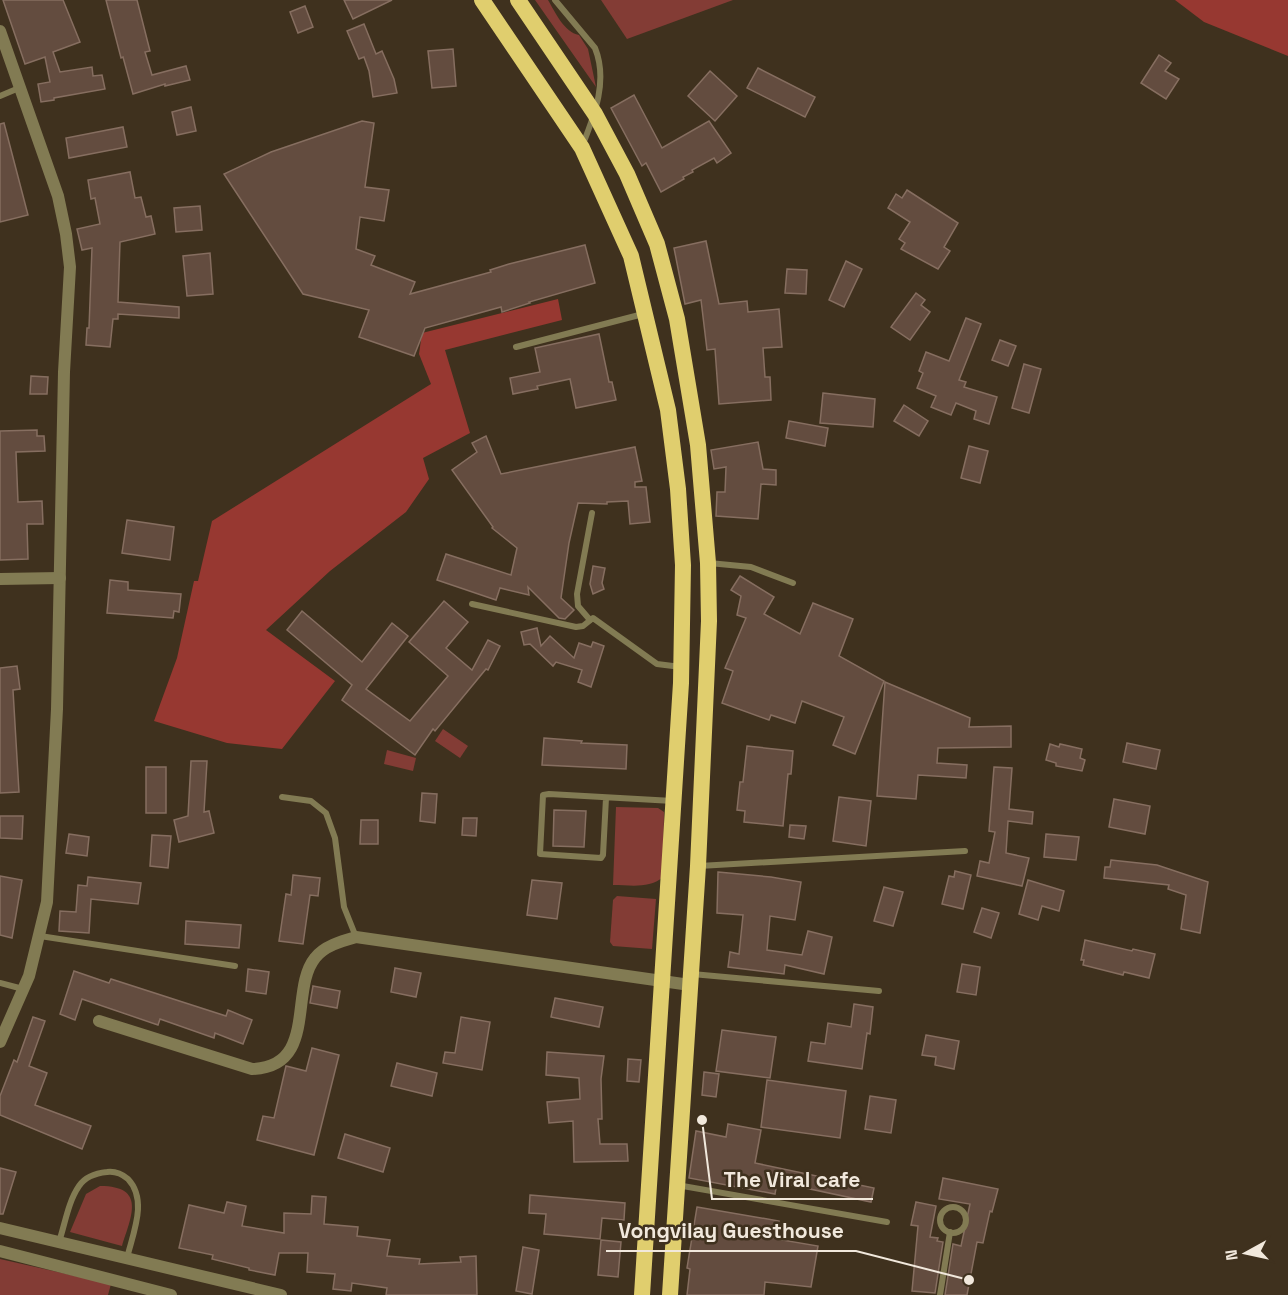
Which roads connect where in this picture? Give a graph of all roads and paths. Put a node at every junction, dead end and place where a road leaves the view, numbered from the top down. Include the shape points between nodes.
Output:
1 (482, 0) edge
2 (518, 0) edge
3 (555, 0) edge
4 (0, 31) edge
5 (20, 87) junction
6 (0, 96) edge
7 (595, 114) junction
8 (582, 148) junction
9 (644, 313) junction
10 (516, 347) dead end
11 (592, 513) dead end
12 (708, 563) junction
13 (60, 578) junction
14 (0, 579) edge
15 (793, 583) dead end
16 (472, 604) dead end
17 (590, 620) junction
18 (682, 675) junction
19 (707, 686) junction
20 (282, 797) dead end
21 (606, 798) junction
22 (674, 801) junction
23 (965, 851) dead end
24 (698, 866) junction
25 (40, 936) junction
26 (356, 937) junction
27 (235, 966) dead end
28 (691, 980) junction
29 (663, 981) junction
30 (0, 983) edge
31 (23, 989) junction
32 (879, 991) dead end
33 (99, 1021) dead end
34 (0, 1042) edge
35 (677, 1185) junction
36 (887, 1222) dead end
37 (0, 1228) edge
38 (950, 1232) junction
39 (59, 1242) junction
40 (0, 1251) edge
41 (127, 1257) junction
42 (171, 1295) edge
43 (281, 1295) edge
44 (642, 1295) edge
45 (670, 1295) edge
46 (940, 1295) edge

1 - 8 highway
2 - 7 highway
3 - 7 lane via 595,48 601,86
4 - 5 street
5 - 6 lane
5 - 13 street via 58,195 70,267
7 - 8 lane
7 - 12 highway via 627,174 657,244 677,319 698,445
8 - 9 highway via 631,256
9 - 10 lane
9 - 18 highway via 668,410 678,489 683,565
11 - 17 lane via 577,594 578,606
12 - 15 lane via 751,567
12 - 19 highway
13 - 14 street
13 - 25 street via 47,902
16 - 17 lane via 576,627
17 - 18 lane via 595,619 657,664
18 - 19 highway
18 - 22 highway
19 - 24 highway
20 - 26 lane via 311,801 326,813 335,838 344,907
21 - 21 lane via 543,795 540,854 601,858
21 - 22 lane
22 - 29 highway
23 - 24 lane
24 - 28 highway
25 - 27 lane
25 - 31 street
26 - 29 street
26 - 33 street via 338,942 316,956 308,969 300,1024 290,1050 265,1068 252,1069
28 - 29 street
28 - 32 lane
28 - 35 highway
29 - 44 highway
30 - 31 lane
31 - 34 street
35 - 36 lane
35 - 45 highway
37 - 39 street
38 - 38 lane via 962,1229 966,1221 957,1208 945,1210 941,1216 941,1224
38 - 46 lane
39 - 41 street
39 - 41 lane via 80,1183 98,1174 117,1173 132,1183 138,1195
40 - 42 street
41 - 43 street

